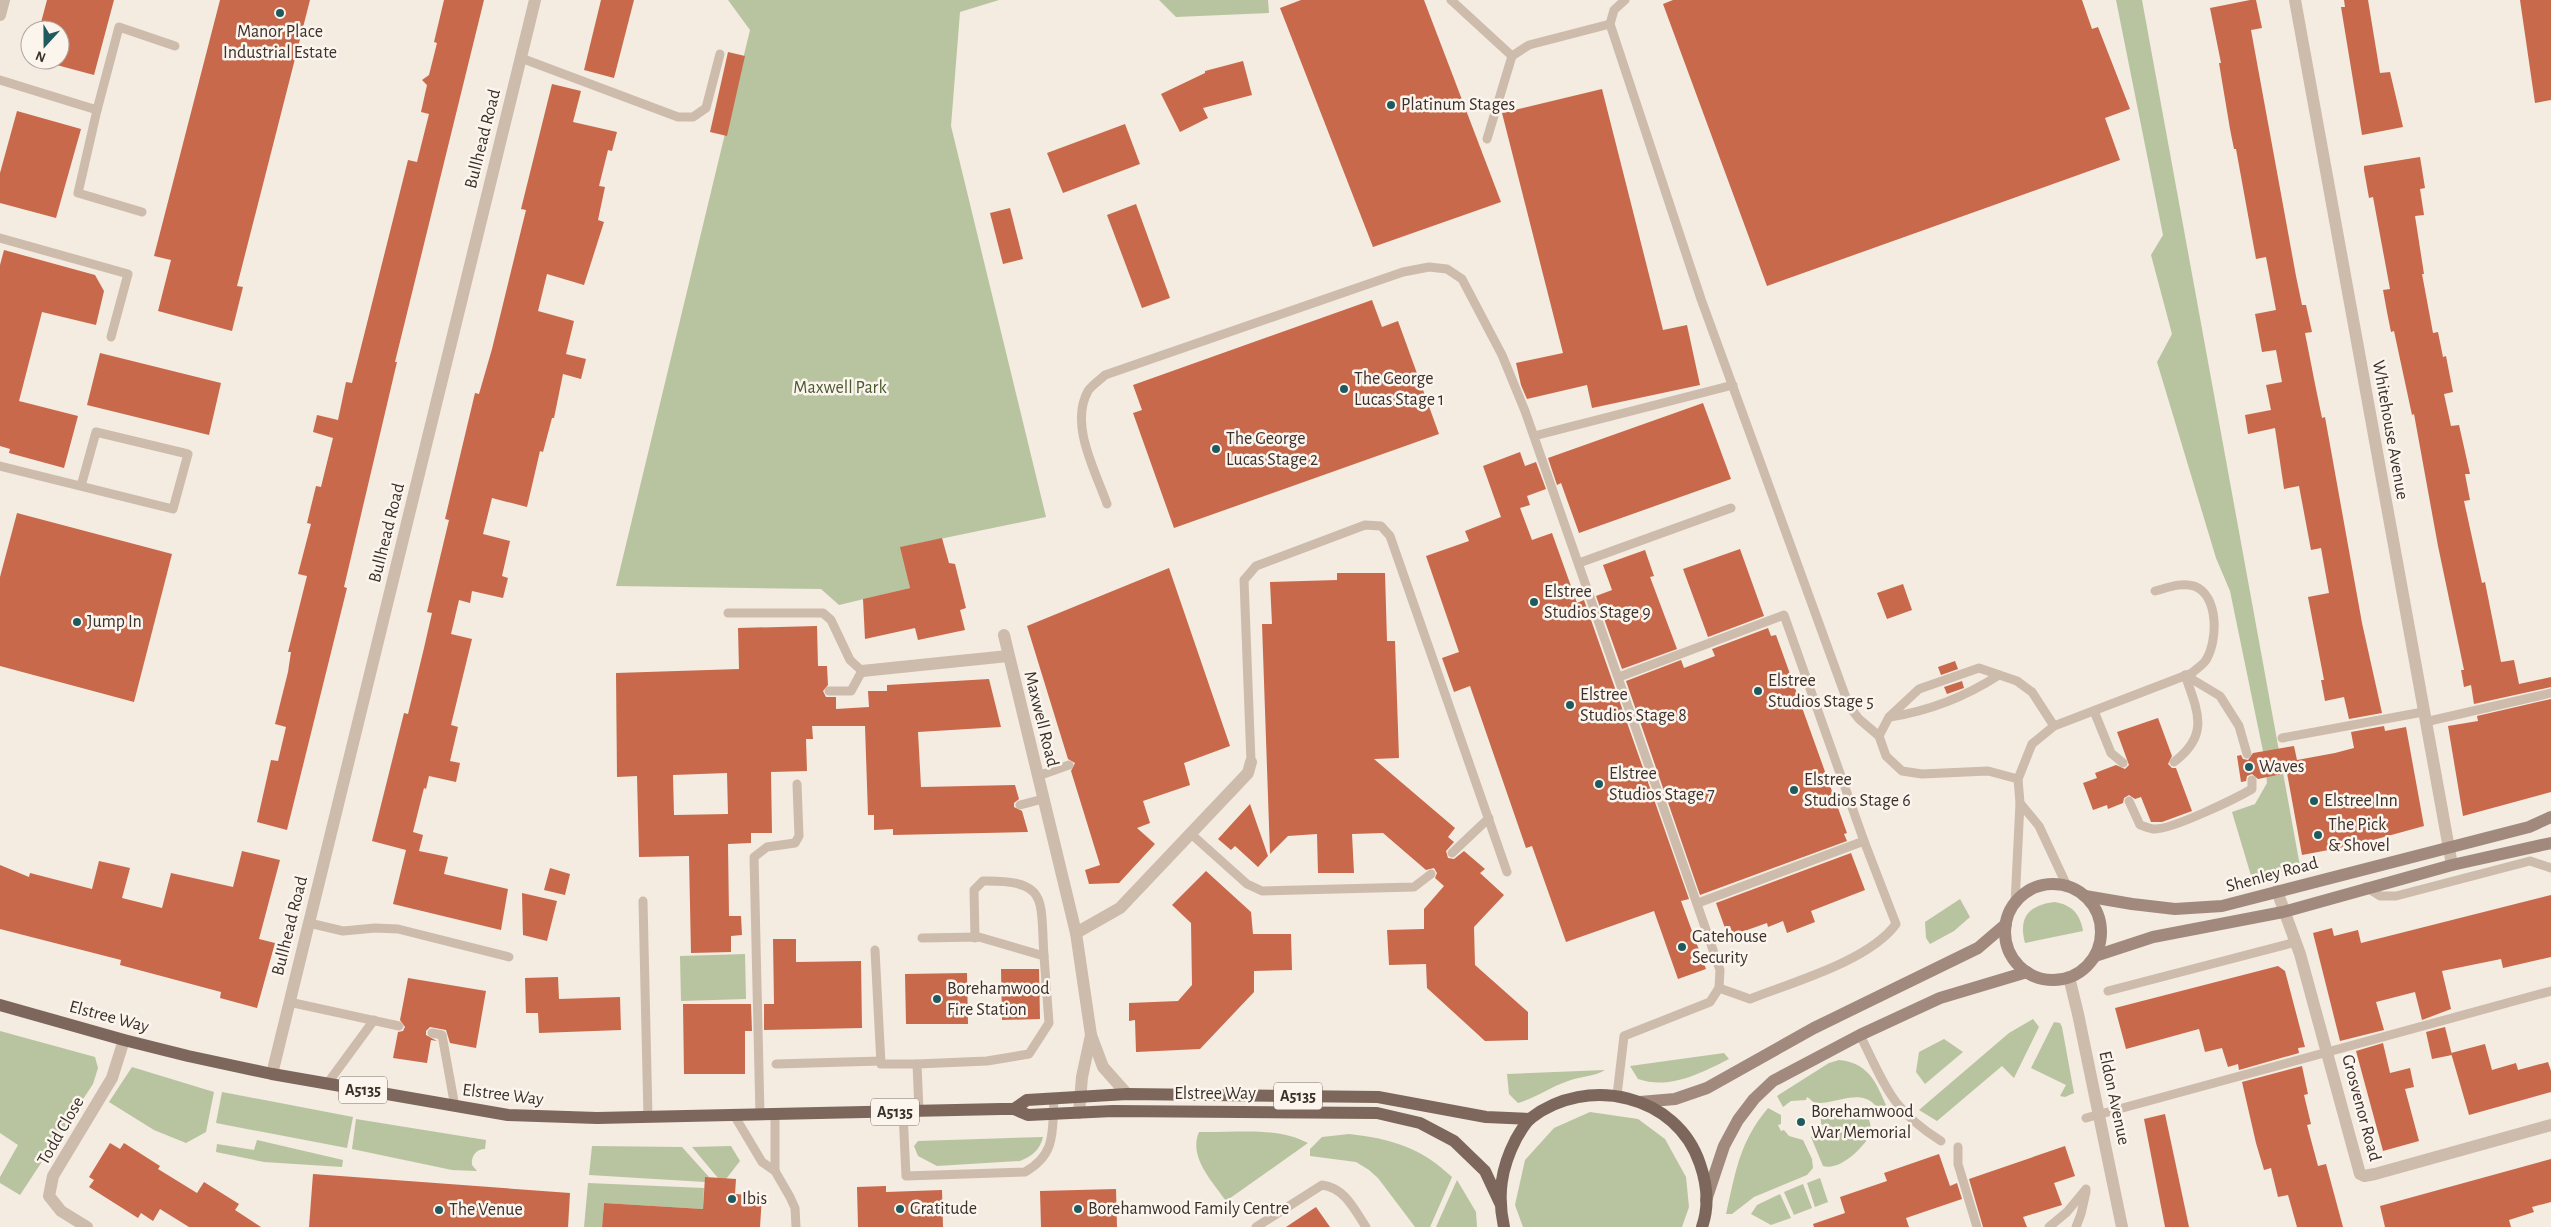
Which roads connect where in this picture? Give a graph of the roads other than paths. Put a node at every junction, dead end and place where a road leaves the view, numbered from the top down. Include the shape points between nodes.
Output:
1 (4, 0) edge
2 (535, 0) edge
3 (1451, 0) edge
4 (1625, 0) edge
5 (2295, 0) edge
6 (0, 15) edge
7 (1610, 24) junction
8 (175, 46) dead end
9 (720, 54) dead end
10 (1512, 56) junction
11 (521, 58) junction
12 (0, 80) edge
13 (97, 110) junction
14 (1487, 139) dead end
15 (142, 212) dead end
16 (0, 238) edge
17 (111, 337) dead end
18 (1734, 385) junction
19 (1534, 436) junction
20 (0, 466) edge
21 (81, 486) junction
22 (1107, 504) dead end
23 (1731, 508) dead end
24 (1579, 563) junction
25 (2155, 591) dead end
26 (728, 613) dead end
27 (1004, 635) dead end
28 (1008, 656) junction
29 (862, 671) junction
30 (1999, 675) junction
31 (2185, 675) junction
32 (1619, 677) junction
33 (828, 691) dead end
34 (2551, 693) edge
35 (2094, 711) junction
36 (2424, 716) junction
37 (1889, 717) junction
38 (2054, 726) junction
39 (1879, 736) junction
40 (2282, 738) dead end
41 (2247, 754) dead end
42 (1251, 762) joint
43 (2174, 762) dead end
44 (2119, 764) dead end
45 (1069, 765) dead end
46 (1038, 776) junction
47 (2018, 779) junction
48 (2252, 780) dead end
49 (797, 784) dead end
50 (1043, 799) junction
51 (2129, 801) dead end
52 (2020, 803) junction
53 (1020, 805) dead end
54 (2548, 815) edge
55 (1489, 818) junction
56 (1190, 832) junction
57 (1864, 840) junction
58 (2551, 843) edge
59 (2448, 847) junction
60 (1452, 853) dead end
61 (2452, 865) junction
62 (2551, 868) edge
63 (1507, 872) dead end
64 (1431, 874) dead end
65 (2067, 886) junction
66 (2366, 887) junction
67 (2277, 892) junction
68 (2085, 896) junction
69 (643, 901) dead end
70 (1698, 903) junction
71 (2015, 904) junction
72 (2283, 912) junction
73 (310, 923) junction
74 (2006, 924) junction
75 (1076, 933) junction
76 (922, 938) dead end
77 (975, 938) junction
78 (2296, 942) junction
79 (875, 950) dead end
80 (1044, 956) junction
81 (2095, 956) junction
82 (509, 957) dead end
83 (2027, 972) junction
84 (2068, 977) junction
85 (1719, 988) junction
86 (2108, 991) dead end
87 (2551, 991) edge
88 (289, 1002) junction
89 (0, 1005) edge
90 (374, 1020) junction
91 (399, 1026) dead end
92 (432, 1033) dead end
93 (1091, 1035) junction
94 (1860, 1035) junction
95 (124, 1040) junction
96 (2328, 1051) junction
97 (880, 1061) junction
98 (776, 1064) dead end
99 (918, 1064) junction
100 (272, 1074) junction
101 (327, 1084) junction
102 (1127, 1094) junction
103 (1617, 1095) junction
104 (1081, 1096) junction
105 (1054, 1098) junction
106 (1640, 1102) junction
107 (455, 1107) junction
108 (1014, 1109) junction
109 (919, 1111) junction
110 (903, 1112) junction
111 (1079, 1112) junction
112 (1053, 1113) junction
113 (734, 1115) junction
114 (760, 1115) junction
115 (775, 1115) junction
116 (2099, 1116) junction
117 (648, 1117) junction
118 (1530, 1118) junction
119 (2086, 1118) dead end
120 (2551, 1125) edge
121 (1941, 1140) dead end
122 (1958, 1147) dead end
123 (775, 1171) junction
124 (1706, 1200) junction
125 (1500, 1202) junction
126 (1703, 1225) edge
127 (86, 1227) edge
128 (796, 1227) edge
129 (1256, 1227) edge
130 (1366, 1227) edge
131 (1504, 1227) edge
132 (1977, 1227) edge
133 (2049, 1227) edge
134 (2076, 1227) edge
135 (2122, 1227) edge

1 - 6 street
2 - 11 street, Bullhead Road
3 - 10 lane
4 - 7 lane via 1614,10
5 - 36 street, Whitehouse Avenue
7 - 10 lane via 1529,45
7 - 18 lane via 1701,299
8 - 13 lane via 119,27
9 - 11 lane via 706,108 693,117 678,117
10 - 14 lane
11 - 73 street, Bullhead Road
12 - 13 lane
13 - 15 lane via 78,193
16 - 17 lane via 128,274
18 - 19 lane
18 - 39 lane via 1849,706
19 - 22 lane via 1502,355 1462,279 1447,269 1429,267 1403,272 1105,375 1089,389 1082,404 1082,414 1083,434
19 - 24 lane
20 - 21 lane
21 - 21 lane via 173,510 188,454 96,432
23 - 24 lane
24 - 32 lane
25 - 31 lane via 2180,585 2193,586 2202,591 2212,606 2213,638 2206,660
26 - 29 lane via 823,613 831,620 850,660
27 - 28 street
28 - 29 street, Maxwell Road
28 - 46 street, Maxwell Road
29 - 33 lane via 850,690
30 - 37 lane via 1971,693 1915,713
30 - 37 lane via 1979,668 1919,689
30 - 38 lane via 2032,692
31 - 35 lane
31 - 41 lane via 2220,696 2240,726
31 - 43 lane via 2199,726 2190,751
32 - 57 lane via 1784,615
32 - 70 lane
34 - 36 lane
35 - 38 lane
35 - 44 lane via 2111,754
36 - 40 lane
36 - 59 street, Whitehouse Avenue
37 - 39 lane
38 - 47 lane via 2032,744
39 - 47 lane via 1886,756 1902,771 1922,774 1988,771
42 - 55 lane via 1244,580 1256,566 1365,525 1380,526 1390,536
42 - 56 street via 1248,774
45 - 46 lane
46 - 50 street, Maxwell Road
47 - 52 lane
48 - 51 lane via 2252,789 2240,796 2193,817 2155,829 2140,825
49 - 114 lane via 799,836 795,843 766,847 754,857
50 - 53 lane
50 - 75 street, Maxwell Road
52 - 65 lane via 2039,826
52 - 71 lane
54 - 59 main road, Shenley Road via 2529,827
55 - 60 lane
55 - 63 lane
56 - 64 lane via 1246,884 1262,891 1414,887
56 - 75 street via 1120,908
57 - 70 lane
57 - 85 lane via 1896,924 1887,936 1837,965 1750,999
58 - 61 main road, Shenley Road
59 - 61 street, Whitehouse Avenue
59 - 67 main road, Shenley Road
61 - 66 main road, Shenley Road
62 - 66 lane via 2530,861 2396,896 2380,896
65 - 68 main road
65 - 71 main road via 2044,885 2023,895
66 - 72 main road, Shenley Road
67 - 68 main road, Shenley Road via 2222,906 2175,909
67 - 72 street, Grosvenor Road
68 - 81 main road via 2101,924
69 - 117 lane
70 - 85 lane via 1720,970
71 - 74 main road
72 - 78 street, Grosvenor Road
72 - 81 main road, Shenley Road via 2153,937
73 - 82 lane via 343,931 398,929
73 - 88 street, Bullhead Road
74 - 83 main road via 2009,949
74 - 106 main road via 1978,948 1814,1028 1707,1088 1675,1099
75 - 93 street, Maxwell Road
76 - 77 lane
77 - 80 lane
77 - 80 lane via 974,890 983,881 1010,881 1030,887 1040,901
78 - 86 lane
78 - 96 street, Grosvenor Road
79 - 97 lane
80 - 99 lane via 1049,1023 1029,1054 987,1061
81 - 84 main road via 2079,973
83 - 84 main road via 2047,979
83 - 94 main road via 1940,998
84 - 116 street, Eldon Avenue
85 - 103 lane via 1710,1002 1624,1036
87 - 96 lane
88 - 90 lane
88 - 100 street, Bullhead Road
89 - 95 main road, Elstree Way / A5135
90 - 91 lane
90 - 101 lane
92 - 107 lane via 442,1035
93 - 102 street, Maxwell Road via 1103,1067
93 - 104 street, Maxwell Road
94 - 121 lane via 1891,1098 1917,1126
94 - 124 main road via 1773,1082 1754,1099 1724,1146
95 - 100 main road, Elstree Way / A5135
95 - 127 street, Todd Close via 112,1078 53,1176 49,1196 61,1211
96 - 116 lane
96 - 120 street, Grosvenor Road via 2357,1164 2364,1176
97 - 98 lane
97 - 99 lane via 881,1064
99 - 109 lane
100 - 101 main road, Elstree Way / A5135
101 - 107 main road, Elstree Way / A5135
102 - 104 main road, Elstree Way / A5135
102 - 118 main road, Elstree Way / A5135 via 1378,1097 1486,1117
103 - 106 main road
103 - 118 main road via 1591,1094 1567,1100
104 - 105 main road, Elstree Way / A5135
104 - 111 street, Maxwell Road
105 - 108 main road, Elstree Way / A5135 via 1027,1100
105 - 112 lane
106 - 124 main road via 1664,1114 1684,1132 1705,1177
107 - 117 main road, Elstree Way / A5135 via 554,1118
108 - 109 main road, Elstree Way / A5135
108 - 112 main road, Elstree Way / A5135 via 1028,1115
109 - 110 main road, Elstree Way / A5135
110 - 112 lane via 906,1176 1026,1172 1039,1164 1050,1148
110 - 115 main road, Elstree Way / A5135
111 - 112 main road, Elstree Way / A5135
111 - 125 main road, Elstree Way / A5135 via 1377,1113 1420,1123 1454,1140 1485,1171
113 - 114 main road, Elstree Way / A5135
113 - 117 main road, Elstree Way / A5135
113 - 123 lane via 762,1162
114 - 115 main road, Elstree Way / A5135
115 - 123 lane
116 - 119 lane
116 - 135 street, Eldon Avenue
118 - 125 main road via 1510,1151 1502,1176
122 - 132 lane via 1958,1164
123 - 128 lane via 795,1208
124 - 126 main road
125 - 131 main road
129 - 130 lane via 1322,1184 1333,1186 1347,1197
133 - 134 lane via 2072,1208 2086,1189

